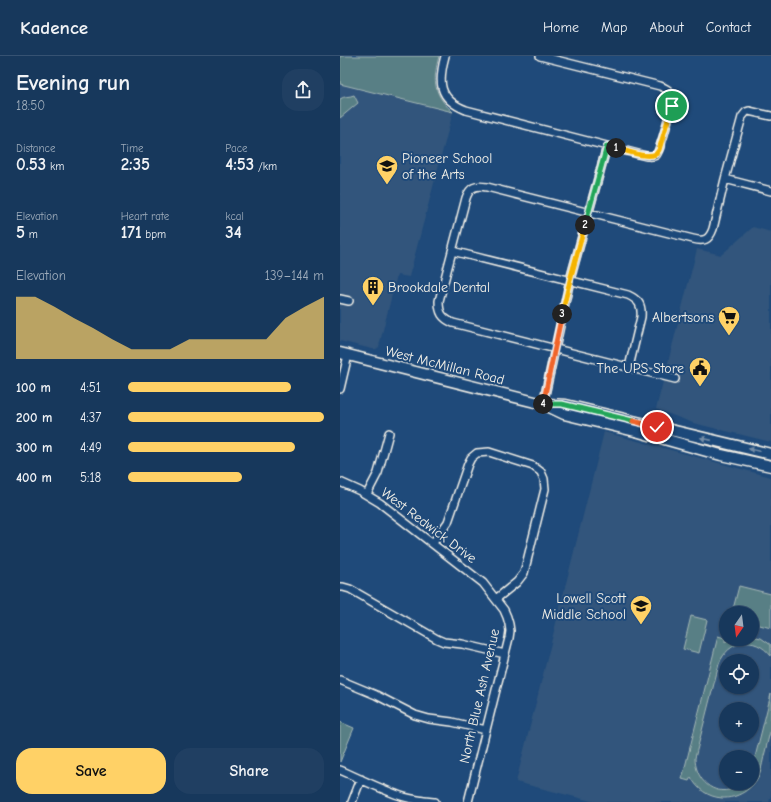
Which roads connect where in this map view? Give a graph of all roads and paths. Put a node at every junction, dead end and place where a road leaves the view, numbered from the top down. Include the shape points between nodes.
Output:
1 (445, 56) edge
2 (540, 56) edge
3 (771, 116) edge
4 (607, 146) junction
5 (724, 179) junction
6 (771, 191) edge
7 (588, 213) junction
8 (452, 251) junction
9 (570, 280) junction
10 (340, 299) edge
11 (349, 301) dead end
12 (554, 349) junction
13 (344, 354) edge
14 (629, 367) junction
15 (675, 379) dead end
16 (340, 389) edge
17 (543, 404) junction
18 (566, 405) junction
19 (615, 426) junction
20 (388, 433) dead end
21 (771, 454) edge
22 (771, 466) edge
23 (340, 482) edge
24 (367, 494) junction
25 (432, 543) junction
26 (340, 587) edge
27 (496, 599) junction
28 (505, 654) junction
29 (340, 680) edge
30 (486, 730) junction
31 (340, 770) edge
32 (361, 779) junction
33 (352, 802) edge
34 (436, 802) edge
35 (468, 802) edge

1 - 4 street via 440,81 446,97 453,104 466,110
2 - 4 street via 660,86 672,93 672,106 656,154 646,156
3 - 5 street via 752,111 746,112 742,117
4 - 7 street
5 - 6 street
5 - 7 street via 713,229 708,239 693,239
7 - 8 street via 480,186 473,188 465,200
7 - 9 street
8 - 9 street
8 - 12 street via 439,301 441,315 446,320
9 - 12 street
9 - 14 street via 628,295 640,303 642,317
10 - 11 street
12 - 14 street
12 - 17 street
13 - 16 street
13 - 17 main road, West McMillan Road
14 - 15 street
17 - 18 main road, West McMillan Road
17 - 19 main road, West McMillan Road via 564,414
18 - 19 main road via 580,413 611,421
21 -> 18 main road, West McMillan Road
19 - 22 main road, West McMillan Road
20 - 24 street via 378,473
23 - 24 street, West Redwick Drive
24 - 25 street, West Redwick Drive
25 - 27 street, West Redwick Drive via 483,583
25 - 27 street via 448,522 468,464 477,453 489,452 533,466 541,472 545,489 524,573
26 - 28 street via 350,589 437,640
27 - 28 street, North Blue Ash Avenue via 504,610 509,624
28 - 30 street, North Blue Ash Avenue
29 - 30 street via 376,695 415,716
30 - 35 street, North Blue Ash Avenue
31 - 32 street
32 - 33 street
32 - 34 street via 405,797

